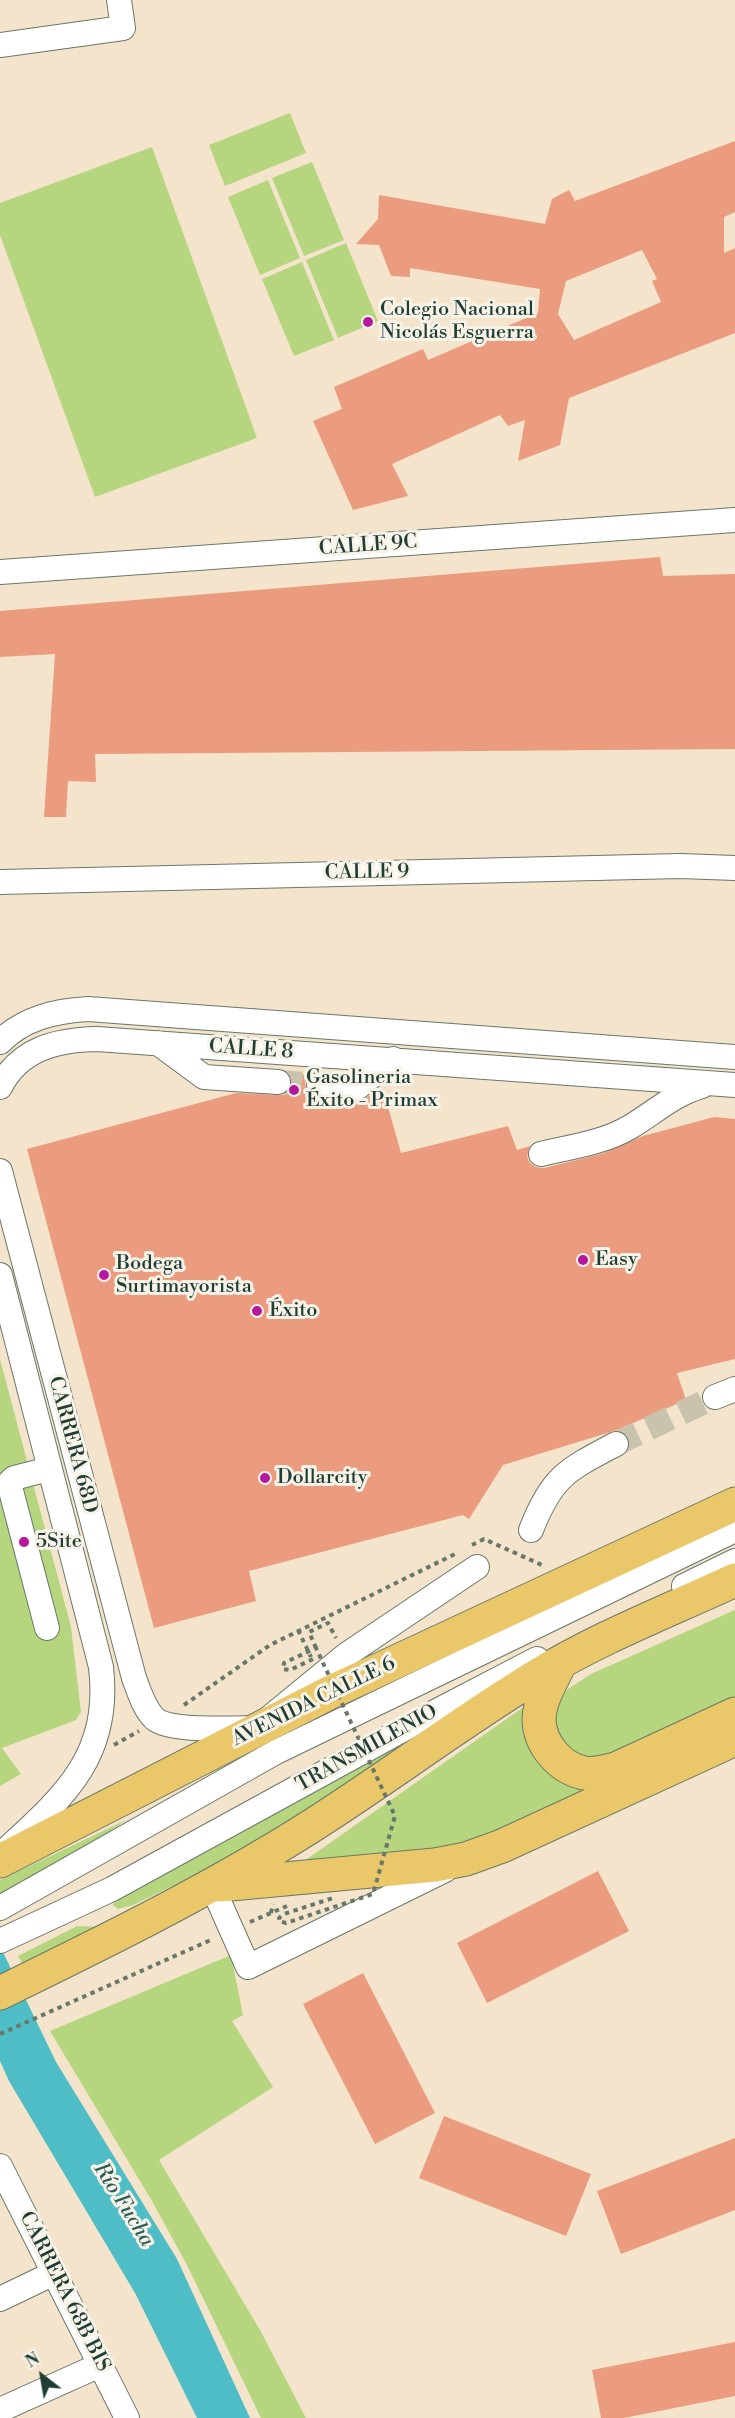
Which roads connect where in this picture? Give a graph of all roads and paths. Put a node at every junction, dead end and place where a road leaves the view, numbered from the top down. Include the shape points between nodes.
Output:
1 (119, 0) edge
2 (0, 45) edge
3 (735, 520) edge
4 (0, 572) edge
5 (735, 868) edge
6 (0, 882) edge
7 (11, 1026) edge
8 (0, 1042) edge
9 (158, 1043) junction
10 (735, 1057) edge
11 (393, 1059) junction
12 (278, 1082) tunnel mouth
13 (710, 1083) junction
14 (320, 1085) tunnel mouth
15 (735, 1085) edge
16 (0, 1087) edge
17 (541, 1154) dead end
18 (0, 1171) edge
19 (0, 1275) edge
20 (616, 1444) tunnel mouth
21 (49, 1469) junction
22 (735, 1504) edge
23 (531, 1530) dead end
24 (735, 1530) edge
25 (513, 1552) dead end
26 (735, 1562) edge
27 (638, 1563) junction
28 (477, 1567) dead end
29 (735, 1580) edge
30 (662, 1605) junction
31 (328, 1623) dead end
32 (47, 1628) dead end
33 (305, 1645) dead end
34 (316, 1648) junction
35 (560, 1663) junction
36 (735, 1714) edge
37 (158, 1721) junction
38 (257, 1728) junction
39 (735, 1739) edge
40 (86, 1760) junction
41 (0, 1855) edge
42 (466, 1859) junction
43 (0, 1861) edge
44 (212, 1886) junction
45 (336, 1897) dead end
46 (291, 1904) dead end
47 (0, 1908) edge
48 (232, 1930) junction
49 (4, 1938) edge
50 (14, 1986) edge
51 (0, 2034) edge
52 (2, 2176) edge
53 (54, 2273) junction
54 (0, 2299) edge
55 (100, 2365) junction
56 (0, 2410) edge
57 (127, 2418) edge

1 - 2 street via 123,28
3 - 4 street, CALLE 9C
5 - 6 street, CALLE 9 via 680,866
7 - 8 street, CALLE 8
7 - 10 street, CALLE 8 via 62,1011 88,1009
9 - 11 street, CALLE 8
9 - 12 street via 204,1077
9 - 16 street, CALLE 8 via 97,1039 54,1043 19,1061
11 - 13 street, CALLE 8
11 - 14 street via 357,1088
13 - 15 street, CALLE 8
13 - 17 street via 678,1094 605,1138
18 - 37 street, CARRERA 68D via 134,1678 147,1710
19 - 21 street, CARRERA 68D
20 - 23 street via 563,1475 542,1502
21 - 32 street via 14,1478 9,1483
21 - 40 street, CARRERA 68D via 101,1667 102,1708 98,1732
22 - 27 highway, AVENIDA CALLE 6
24 - 27 street, TRANSMILENIO
25 - 37 path via 484,1539 270,1645
26 - 30 street, TRANSMILENIO
27 - 38 highway, AVENIDA CALLE 6 via 366,1674
27 - 47 street, TRANSMILENIO via 276,1752
28 - 38 street via 346,1655
29 - 30 highway
30 - 35 highway
30 - 49 street, TRANSMILENIO via 435,1712 112,1889
31 - 34 path via 309,1632
33 - 34 path, bridge via 313,1659 290,1670 283,1669 284,1663
34 - 45 path, bridge via 395,1815 373,1894 286,1923 279,1921 284,1914
35 - 36 highway via 543,1701 541,1734 557,1759 586,1773 616,1769
35 - 44 highway via 506,1695 362,1794
37 - 38 street via 178,1727
37 - 40 path
38 - 43 highway, AVENIDA CALLE 6
39 - 42 highway
40 - 41 street, CARRERA 68D via 59,1800
42 - 44 highway
42 - 48 street via 248,1967
44 - 48 street
44 - 50 highway
46 - 48 path
48 - 51 path
52 - 53 street, CARRERA 68B BIS
53 - 54 street
53 - 55 street, CARRERA 68B BIS
55 - 56 street
55 - 57 street, CARRERA 68B BIS

